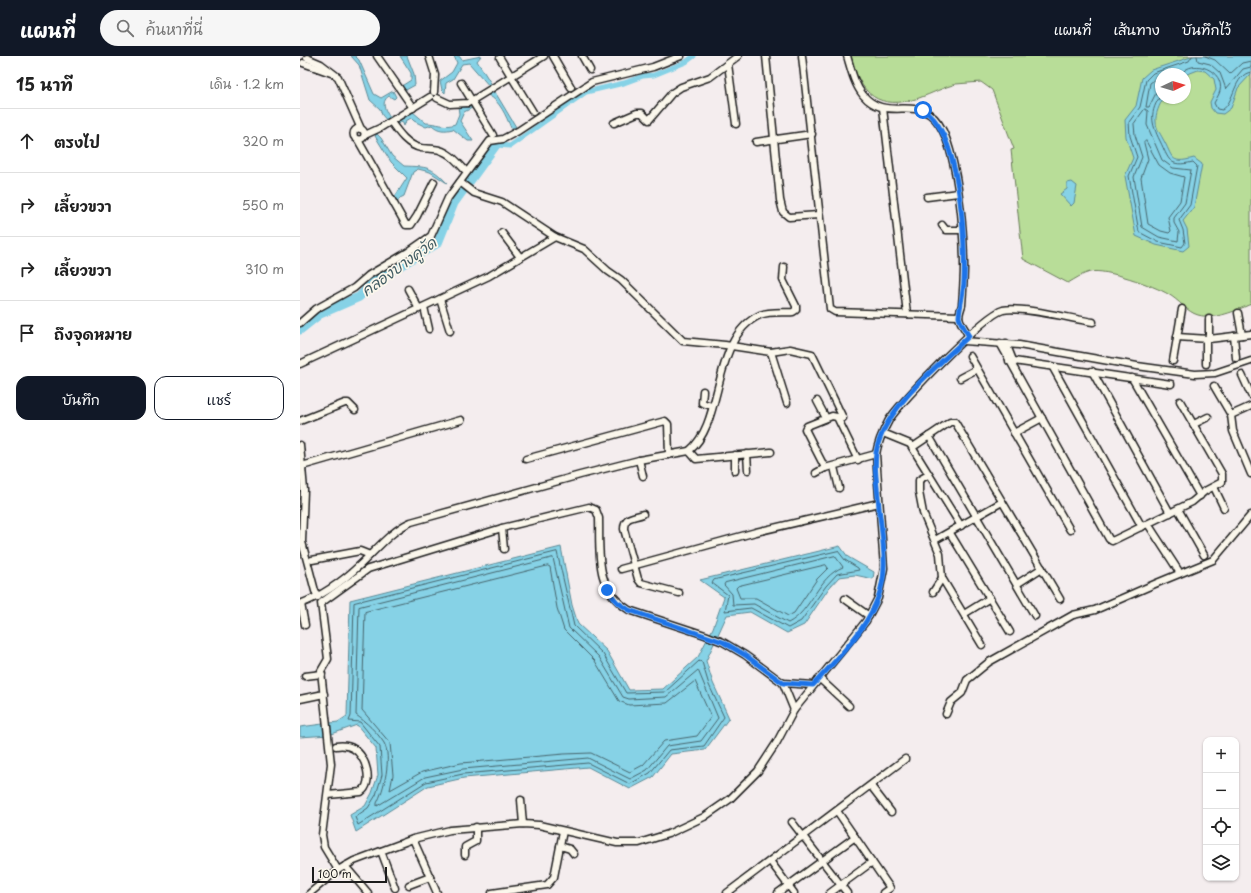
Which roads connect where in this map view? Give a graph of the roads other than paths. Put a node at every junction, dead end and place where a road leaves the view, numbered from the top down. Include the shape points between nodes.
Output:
1 (377, 56) edge
2 (429, 56) edge
3 (544, 56) edge
4 (553, 56) edge
5 (582, 56) edge
6 (682, 56) edge
7 (738, 56) edge
8 (766, 56) edge
9 (802, 56) edge
10 (847, 56) edge
11 (500, 58) dead end
12 (305, 60) edge
13 (728, 64) junction
14 (590, 70) dead end
15 (511, 77) junction
16 (461, 83) dead end
17 (571, 87) dead end
18 (434, 95) junction
19 (472, 100) junction
20 (413, 108) junction
21 (883, 108) junction
22 (533, 112) dead end
23 (614, 122) dead end
24 (736, 124) dead end
25 (393, 125) junction
26 (361, 129) junction
27 (812, 134) junction
28 (365, 135) junction
29 (493, 135) dead end
30 (774, 139) junction
31 (358, 140) junction
32 (756, 142) dead end
33 (464, 169) dead end
34 (434, 182) dead end
35 (462, 183) junction
36 (958, 193) junction
37 (926, 197) dead end
38 (819, 215) junction
39 (942, 225) dead end
40 (962, 230) junction
41 (502, 233) dead end
42 (555, 237) junction
43 (520, 257) junction
44 (784, 267) dead end
45 (408, 289) dead end
46 (440, 300) junction
47 (422, 308) junction
48 (1182, 309) dead end
49 (1238, 313) dead end
50 (907, 314) junction
51 (959, 316) junction
52 (1209, 319) dead end
53 (1093, 322) dead end
54 (300, 323) edge
55 (430, 329) dead end
56 (450, 331) dead end
57 (1251, 334) edge
58 (1242, 335) junction
59 (969, 336) junction
60 (1234, 336) junction
61 (1177, 337) junction
62 (1208, 339) junction
63 (964, 341) junction
64 (1003, 343) junction
65 (732, 344) junction
66 (771, 352) junction
67 (970, 356) dead end
68 (1236, 358) dead end
69 (1173, 361) dead end
70 (1251, 361) edge
71 (1012, 363) junction
72 (300, 364) edge
73 (1206, 364) dead end
74 (1052, 366) junction
75 (977, 369) junction
76 (1092, 371) junction
77 (1242, 375) dead end
78 (960, 378) dead end
79 (1132, 378) junction
80 (1171, 384) dead end
81 (1214, 386) dead end
82 (704, 390) dead end
83 (1251, 395) edge
84 (817, 401) dead end
85 (1180, 401) dead end
86 (787, 403) dead end
87 (712, 406) junction
88 (1251, 406) edge
89 (355, 410) dead end
90 (1231, 415) junction
91 (1208, 417) dead end
92 (826, 418) junction
93 (843, 418) dead end
94 (1042, 418) junction
95 (461, 420) dead end
96 (300, 421) edge
97 (1194, 424) junction
98 (883, 433) junction
99 (1014, 433) junction
100 (928, 436) junction
101 (300, 444) edge
102 (912, 446) junction
103 (689, 451) junction
104 (771, 452) dead end
105 (747, 454) junction
106 (876, 454) junction
107 (669, 455) junction
108 (735, 455) junction
109 (526, 459) dead end
110 (639, 460) junction
111 (858, 460) junction
112 (302, 466) junction
113 (834, 467) junction
114 (825, 468) junction
115 (748, 470) dead end
116 (736, 471) dead end
117 (816, 473) dead end
118 (1251, 474) edge
119 (928, 475) junction
120 (643, 476) dead end
121 (1214, 487) junction
122 (839, 488) dead end
123 (1200, 496) junction
124 (302, 500) edge
125 (1002, 502) junction
126 (879, 504) junction
127 (1224, 508) dead end
128 (1178, 509) junction
129 (1170, 513) junction
130 (644, 514) dead end
131 (1251, 515) edge
132 (977, 517) junction
133 (961, 526) junction
134 (1145, 526) junction
135 (502, 528) junction
136 (1070, 530) dead end
137 (950, 533) junction
138 (935, 540) junction
139 (504, 549) dead end
140 (370, 555) junction
141 (1204, 555) dead end
142 (312, 560) dead end
143 (634, 565) junction
144 (1042, 568) junction
145 (621, 569) dead end
146 (1178, 570) dead end
147 (942, 578) junction
148 (1017, 584) junction
149 (933, 592) dead end
150 (679, 593) dead end
151 (318, 597) junction
152 (990, 598) junction
153 (845, 599) dead end
154 (1060, 600) dead end
155 (301, 604) edge
156 (964, 614) junction
157 (869, 616) junction
158 (1035, 616) dead end
159 (305, 625) dead end
160 (1010, 632) dead end
161 (982, 645) dead end
162 (322, 674) junction
163 (305, 676) dead end
164 (819, 678) junction
165 (783, 683) junction
166 (813, 685) junction
167 (324, 694) junction
168 (300, 698) edge
169 (849, 706) dead end
170 (794, 710) junction
171 (946, 714) dead end
172 (336, 746) dead end
173 (905, 760) dead end
174 (871, 786) junction
175 (328, 795) junction
176 (521, 800) dead end
177 (836, 811) junction
178 (891, 812) dead end
179 (792, 822) dead end
180 (523, 824) junction
181 (476, 827) junction
182 (563, 831) junction
183 (803, 836) junction
184 (855, 837) junction
185 (413, 839) junction
186 (560, 846) junction
187 (381, 851) junction
188 (574, 854) dead end
189 (465, 855) dead end
190 (770, 861) junction
191 (822, 861) junction
192 (872, 862) junction
193 (344, 866) junction
194 (338, 870) junction
195 (430, 878) junction
196 (409, 885) dead end
197 (840, 885) junction
198 (788, 886) junction
199 (396, 888) dead end
200 (736, 890) edge
201 (310, 893) edge
202 (368, 893) edge
203 (438, 893) edge
204 (492, 893) edge
205 (727, 893) edge
206 (778, 893) edge
207 (794, 893) edge
208 (830, 893) edge
209 (847, 893) edge
210 (883, 893) edge

1 - 20 street
2 - 18 street via 435,75
3 - 15 street
4 - 17 street
5 - 14 street
6 - 35 street via 653,67 584,86 518,131 503,139 490,141
7 - 13 street
8 - 30 street
9 - 27 street
10 - 21 street via 853,78 863,94 876,106
11 - 15 street
12 - 26 street via 322,64 338,78
13 - 23 street via 710,77 681,87 672,93 649,120 642,113 637,113
13 - 24 street
15 - 19 street
15 - 22 street
16 - 19 street
18 - 19 street via 446,103 460,104
18 - 20 street
19 - 29 street
20 - 25 street
21 - 36 street via 923,110 936,119 949,146
21 - 50 street
25 - 28 street
25 - 33 street via 412,145 444,151
26 - 28 street
26 - 31 street via 353,132 354,138
27 - 30 street
27 - 38 street
28 - 31 street
30 - 32 street
30 - 38 street via 783,212 789,217
31 - 34 street via 406,225 411,225 417,216
35 - 42 street via 474,194 502,202
35 - 54 street via 448,198 435,229 424,242 369,275 354,288 316,309
36 - 37 street
36 - 40 street
38 - 50 street via 830,309 835,312
39 - 40 street via 946,230
40 - 51 street via 964,282
41 - 43 street
42 - 43 street
42 - 65 street via 584,249 593,256 684,341
43 - 46 street via 489,276
44 - 65 street via 783,280 796,310 761,315 744,326
45 - 47 street
46 - 47 street
46 - 56 street
47 - 55 street
47 - 72 street
48 - 61 street
49 - 58 street
50 - 51 street
51 - 59 street
52 - 62 street
53 - 59 street via 1027,311 1004,310 989,318
57 - 58 street
58 - 60 street
59 - 63 street
60 - 62 street
60 - 68 street
61 - 62 street
61 - 69 street
62 - 73 street
63 - 64 street
63 - 98 street via 917,387 890,419
64 - 70 street via 1195,374 1215,373
64 - 71 street
65 - 66 street
65 - 87 street
66 - 86 street
66 - 93 street via 790,349 812,354
67 - 75 street
71 - 74 street
71 - 94 street
74 - 76 street
74 - 134 street
75 - 78 street
75 - 99 street
76 - 79 street
76 - 129 street
77 - 83 street
79 - 80 street
79 - 123 street
81 - 90 street
82 - 87 street via 702,403
84 - 92 street
85 - 97 street
87 - 103 street via 706,426 695,446
88 - 90 street
89 - 96 street via 345,403
90 - 118 street via 1233,431
91 - 97 street
92 - 111 street via 835,415 837,417
92 - 114 street via 805,429
94 - 99 street
94 - 134 street via 1110,541
95 - 112 street
97 - 121 street via 1222,474 1222,482
98 - 102 street
98 - 106 street
99 - 136 street
100 - 102 street
100 - 125 street via 950,422 955,422
100 - 132 street
101 - 112 street
102 - 119 street
103 - 107 street
103 - 108 street via 696,459
104 - 105 street
105 - 108 street
105 - 115 street
106 - 111 street
106 - 126 street
107 - 109 street via 668,424 665,421
107 - 110 street
108 - 116 street
110 - 120 street
110 - 140 street via 410,522 399,528
111 - 113 street
112 - 124 street
113 - 114 street
113 - 122 street
114 - 117 street
119 - 133 street
119 - 138 street via 919,480 919,492 923,513
121 - 123 street
121 - 127 street
123 - 128 street
124 - 151 street via 302,542 314,591
125 - 132 street
125 - 144 street
126 - 143 street via 756,532
126 - 157 street via 884,568 878,598
128 - 129 street
128 - 141 street
129 - 134 street
130 - 143 street via 624,522
131 - 171 street via 1213,560 1091,611 1073,615 989,662 967,680 962,693 951,702
132 - 133 street
132 - 148 street
133 - 137 street
134 - 146 street
135 - 139 street
135 - 162 street via 368,569 322,601 328,659 322,667
135 - 165 street via 589,508 596,510 599,518 601,574 607,590 617,602 629,610 723,642
137 - 138 street
137 - 152 street
138 - 147 street via 940,554
140 - 142 street via 360,551
140 - 151 street
143 - 145 street
143 - 150 street via 641,583
144 - 148 street
144 - 154 street
147 - 149 street
147 - 156 street
148 - 158 street
151 - 155 street
152 - 156 street
152 - 160 street
153 - 157 street
155 - 159 street
156 - 161 street
157 - 164 street
162 - 163 street
162 - 167 street
164 - 166 street
164 - 169 street
165 - 166 street
165 - 170 street
166 - 170 street
167 - 168 street
167 - 175 street via 330,764
170 - 182 street via 758,771 730,799 704,817 668,834 639,843 617,843
172 - 175 street via 347,745 361,754 365,762 367,784 361,792
173 - 174 street
174 - 177 street
174 - 178 street
175 - 194 street via 322,835 324,847
176 - 180 street
177 - 183 street
177 - 184 street
179 - 183 street
180 - 181 street
180 - 182 street
181 - 185 street
181 - 189 street via 476,841 465,847
182 - 186 street
183 - 190 street
183 - 191 street
184 - 191 street
184 - 192 street
185 - 187 street
185 - 195 street
186 - 188 street via 570,849
186 - 204 street via 554,877 548,884
187 - 193 street
187 - 199 street
190 - 198 street
190 - 200 street
191 - 197 street
191 - 198 street
192 - 197 street
192 - 210 street via 890,888
193 - 194 street
193 - 202 street
194 - 201 street
195 - 196 street
195 - 203 street
197 - 208 street
197 - 209 street
198 - 206 street
198 - 207 street
200 - 205 street

